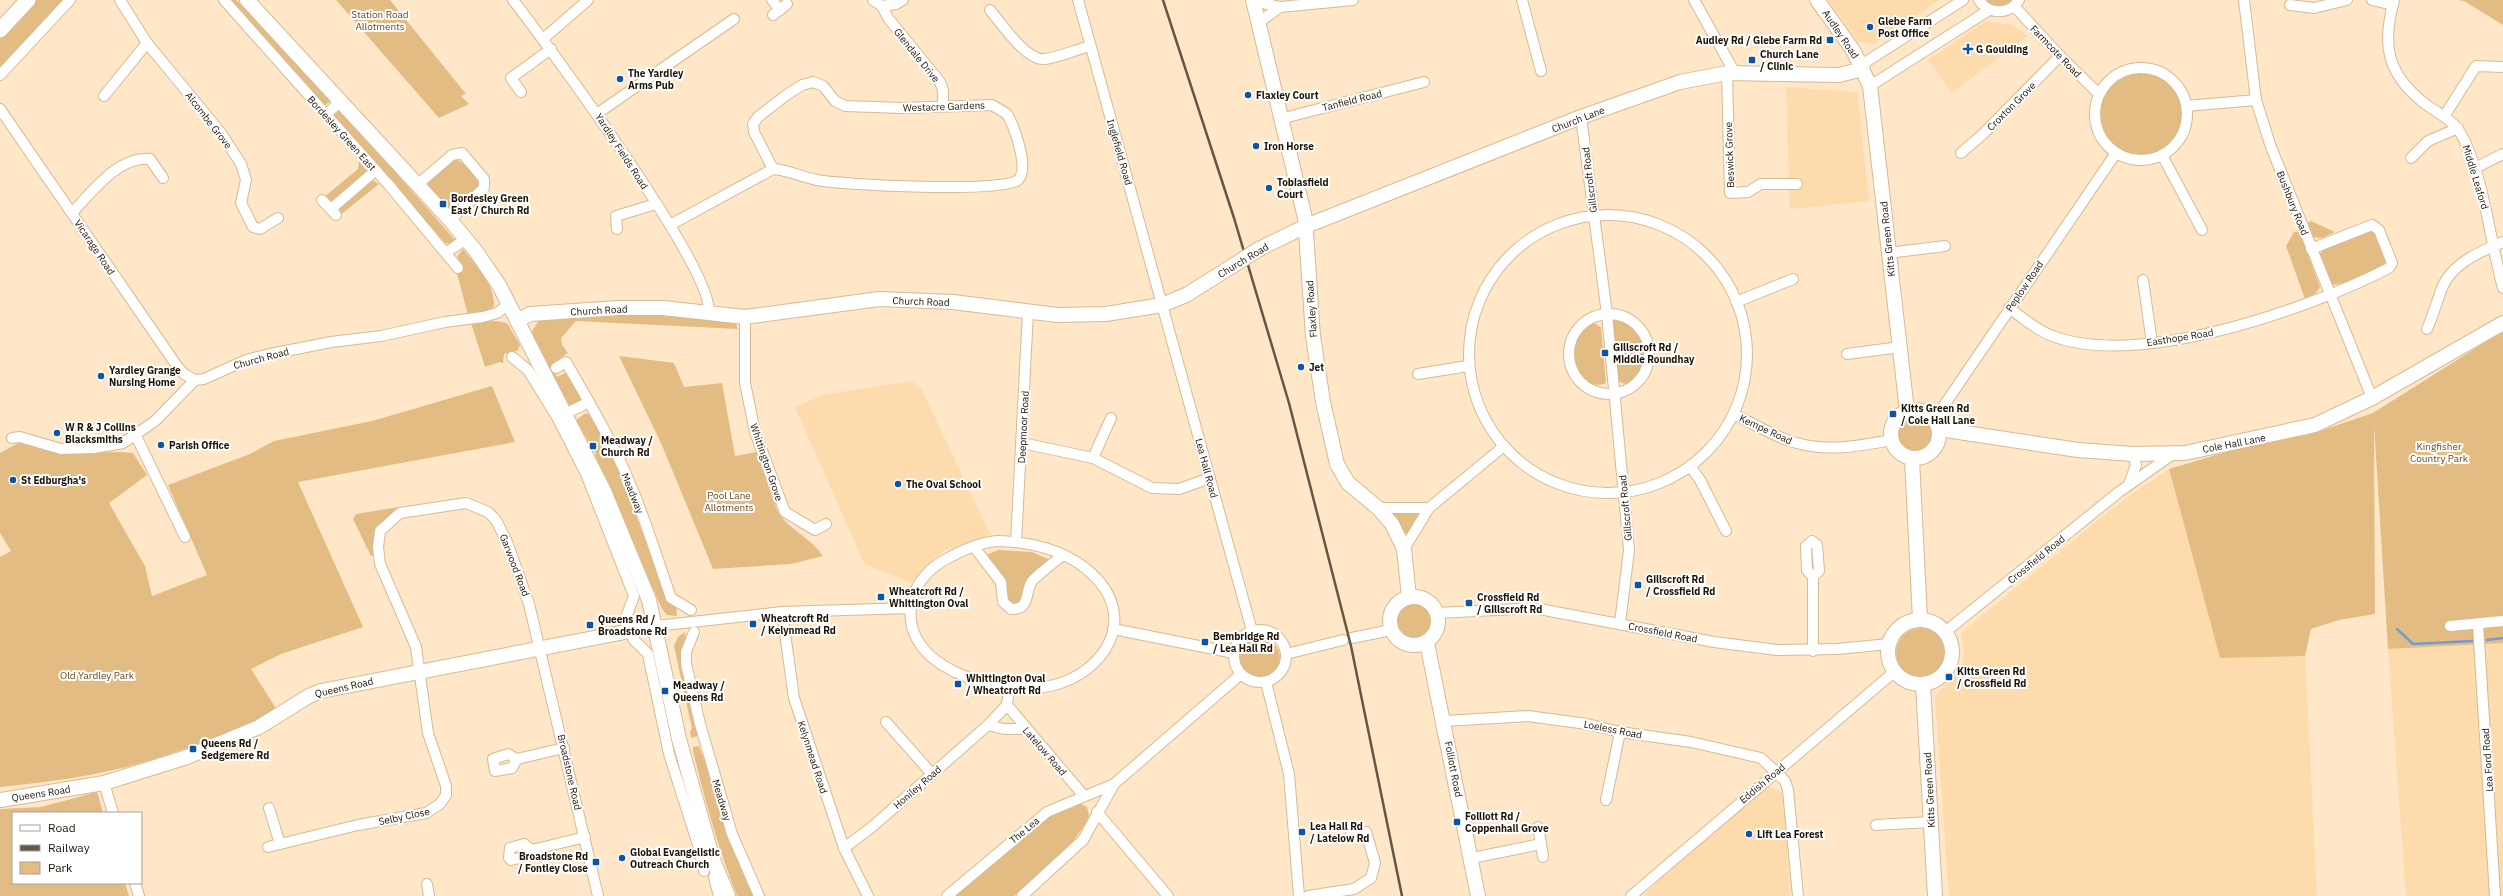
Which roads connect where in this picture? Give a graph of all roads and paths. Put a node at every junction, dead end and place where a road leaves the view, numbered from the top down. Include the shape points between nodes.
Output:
1 (28, 0) edge
2 (70, 0) edge
3 (120, 0) edge
4 (224, 0) edge
5 (247, 0) edge
6 (513, 0) edge
7 (588, 0) edge
8 (772, 0) edge
9 (874, 0) edge
10 (903, 0) edge
11 (1078, 0) edge
12 (1353, 0) edge
13 (1522, 0) edge
14 (1694, 0) edge
15 (1817, 0) edge
16 (1963, 0) edge
17 (1979, 0) edge
18 (2244, 0) edge
19 (2347, 0) edge
20 (2372, 0) edge
21 (1254, 1) edge
22 (2393, 2) edge
23 (2017, 3) edge
24 (2290, 5) dead end
25 (882, 6) junction
26 (1280, 7) junction
27 (780, 10) dead end
28 (990, 10) dead end
29 (1989, 10) junction
30 (734, 19) dead end
31 (1258, 23) junction
32 (0, 30) edge
33 (543, 39) junction
34 (147, 43) junction
35 (1090, 46) junction
36 (551, 49) junction
37 (2060, 56) junction
38 (1862, 67) junction
39 (2503, 67) edge
40 (1541, 71) dead end
41 (1731, 73) junction
42 (0, 75) edge
43 (1424, 82) dead end
44 (1870, 86) junction
45 (521, 92) dead end
46 (2099, 94) junction
47 (104, 96) dead end
48 (341, 100) junction
49 (2256, 100) junction
50 (943, 106) junction
51 (2186, 106) junction
52 (0, 109) edge
53 (598, 113) junction
54 (326, 115) junction
55 (2445, 115) junction
56 (1581, 117) junction
57 (1280, 119) junction
58 (2458, 128) junction
59 (1961, 153) dead end
60 (2116, 153) junction
61 (2503, 154) edge
62 (2162, 155) junction
63 (2411, 158) dead end
64 (2475, 168) junction
65 (375, 170) junction
66 (773, 170) junction
67 (163, 178) dead end
68 (1796, 184) dead end
69 (417, 185) junction
70 (322, 200) dead end
71 (656, 204) junction
72 (72, 213) junction
73 (1593, 215) junction
74 (278, 218) dead end
75 (450, 220) junction
76 (670, 225) junction
77 (1306, 226) junction
78 (617, 229) dead end
79 (2202, 230) dead end
80 (466, 239) junction
81 (2499, 244) edge
82 (1945, 246) dead end
83 (2311, 249) junction
84 (447, 252) junction
85 (1888, 253) junction
86 (458, 268) dead end
87 (1793, 279) dead end
88 (2143, 280) dead end
89 (2503, 288) edge
90 (2330, 294) junction
91 (1736, 302) junction
92 (509, 304) junction
93 (1162, 305) junction
94 (2009, 308) junction
95 (708, 312) junction
96 (1028, 312) junction
97 (1607, 314) junction
98 (745, 317) junction
99 (517, 321) junction
100 (2503, 323) edge
101 (2428, 329) dead end
102 (2152, 343) junction
103 (1900, 347) junction
104 (1847, 354) dead end
105 (512, 357) dead end
106 (1468, 366) junction
107 (556, 368) dead end
108 (1418, 374) dead end
109 (195, 380) junction
110 (1614, 392) junction
111 (2372, 398) junction
112 (589, 402) junction
113 (1907, 411) junction
114 (561, 415) junction
115 (1735, 415) junction
116 (1111, 418) dead end
117 (1936, 425) junction
118 (136, 436) junction
119 (12, 438) dead end
120 (1891, 440) junction
121 (1022, 443) junction
122 (1504, 446) junction
123 (2133, 454) junction
124 (2173, 454) junction
125 (1093, 458) junction
126 (1912, 459) junction
127 (1690, 466) junction
128 (1210, 478) junction
129 (2128, 486) junction
130 (1624, 492) junction
131 (1378, 508) junction
132 (1429, 508) junction
133 (826, 524) dead end
134 (1726, 531) dead end
135 (185, 537) dead end
136 (1016, 542) junction
137 (974, 547) junction
138 (1404, 549) junction
139 (624, 552) junction
140 (1063, 555) junction
141 (1813, 577) dead end
142 (1409, 597) junction
143 (910, 608) junction
144 (691, 610) dead end
145 (782, 612) junction
146 (1437, 613) junction
147 (1920, 619) junction
148 (625, 620) dead end
149 (2503, 621) edge
150 (1620, 623) junction
151 (2478, 624) junction
152 (656, 626) junction
153 (2450, 626) dead end
154 (1113, 629) junction
155 (1391, 630) junction
156 (1252, 631) junction
157 (694, 632) dead end
158 (1945, 632) junction
159 (632, 639) dead end
160 (1427, 643) junction
161 (1889, 644) junction
162 (541, 648) junction
163 (1813, 651) junction
164 (1234, 653) junction
165 (1286, 654) junction
166 (1894, 672) junction
167 (419, 673) junction
168 (1241, 674) junction
169 (1266, 682) junction
170 (1923, 685) junction
171 (1009, 688) junction
172 (1007, 705) junction
173 (667, 706) junction
174 (1445, 721) junction
175 (886, 722) dead end
176 (988, 726) junction
177 (1026, 729) junction
178 (1620, 732) junction
179 (564, 748) junction
180 (517, 759) dead end
181 (1776, 771) junction
182 (932, 774) junction
183 (104, 783) junction
184 (1114, 784) junction
185 (1084, 796) junction
186 (0, 800) edge
187 (1606, 800) dead end
188 (269, 808) dead end
189 (114, 812) edge
190 (1097, 812) junction
191 (1930, 822) junction
192 (1876, 825) dead end
193 (1538, 827) dead end
194 (1351, 831) dead end
195 (585, 837) junction
196 (280, 844) junction
197 (1541, 844) junction
198 (268, 847) dead end
199 (844, 848) junction
200 (532, 850) dead end
201 (708, 852) junction
202 (1544, 857) dead end
203 (1472, 858) junction
204 (704, 871) dead end
205 (135, 884) edge
206 (427, 884) dead end
207 (139, 896) edge
208 (429, 896) edge
209 (598, 896) edge
210 (719, 896) edge
211 (728, 896) edge
212 (759, 896) edge
213 (868, 896) edge
214 (947, 896) edge
215 (1022, 896) edge
216 (1168, 896) edge
217 (1299, 896) edge
218 (1308, 896) edge
219 (1478, 896) edge
220 (1631, 896) edge
221 (1798, 896) edge
222 (1935, 896) edge
223 (2495, 896) edge

1 - 32 main road
2 - 42 street
3 - 34 street, Alcombe Grove
4 - 54 street, Bordesley Green East
5 - 48 street, Bordesley Green East
6 - 33 street, Yardley Fields Road
7 - 33 street
8 - 27 street
9 - 25 street
10 - 25 street
11 - 35 street, Inglefield Road
12 - 26 street
13 - 40 street
14 - 41 street
15 - 38 street, Audley Road
16 - 38 street
17 - 29 street
18 - 49 street, Bushbury Road
19 - 24 street via 2314,8
20 - 22 street
21 - 26 street
21 - 31 street, Flaxley Road
22 - 55 street, Middle Leaford via 2387,50 2394,67 2407,88 2424,103
23 - 29 street via 2000,12
23 - 37 street, Farmcote Road
25 - 50 street, Glendale Drive via 888,18 940,82
26 - 31 street
28 - 35 street via 1027,53 1035,58 1043,60
29 - 44 street
30 - 53 street
31 - 57 street, Flaxley Road
33 - 36 street, Yardley Fields Road
34 - 47 street
34 - 74 street, Alcombe Grove via 221,133 241,164 246,180 241,203 254,227 260,229
35 - 93 street, Inglefield Road
36 - 45 street via 511,78
36 - 53 street, Yardley Fields Road
37 - 46 street, Farmcote Road
37 - 59 street, Croxton Grove
38 - 41 street, Church Lane via 1839,75
38 - 44 street, Kitts Green Road
39 - 55 street via 2476,66
41 - 56 street, Church Lane via 1680,82
41 - 68 street, Beswick Grove via 1730,193 1748,192 1761,184
43 - 57 street, Tanfield Road
44 - 85 street, Kitts Green Road
46 - 51 street via 2107,82 2117,74 2129,69 2142,68 2166,76 2176,84
46 - 60 street via 2095,113 2099,133
48 - 54 street
48 - 69 street, Bordesley Green East
49 - 51 street
49 - 83 street, Bushbury Road via 2271,147
50 - 66 street, Westacre Gardens via 846,106 834,101 823,86 813,82 802,85 767,110 753,124 754,132
50 - 66 street, Westacre Gardens via 992,105 1007,114 1023,164 1018,180 1012,183 962,186 889,187 816,180 784,170
51 - 62 street via 2184,129 2172,148
52 - 72 street, Vicarage Road
53 - 71 street, Yardley Fields Road
54 - 65 street, Bordesley Green East
55 - 58 street, Middle Leaford
56 - 73 street, Gillscroft Road
56 - 77 street, Church Lane
57 - 77 street, Flaxley Road
58 - 63 street via 2428,141
58 - 64 street, Middle Leaford
60 - 62 street via 2139,160
60 - 94 street, Peplow Road
61 - 64 street
62 - 79 street
64 - 81 street, Middle Leaford
65 - 70 street via 334,212
65 - 84 street, Bordesley Green East
66 - 76 street
67 - 72 street via 150,158 134,160 101,183
69 - 75 street, Bordesley Green East
69 - 75 street via 452,154 462,153 484,179 484,188
71 - 76 street, Yardley Fields Road
71 - 78 street via 616,216
72 - 109 street, Vicarage Road via 177,366 184,374
73 - 91 street via 1642,217 1685,237 1714,262 1727,281
73 - 97 street, Gillscroft Road
73 - 106 street via 1548,228 1519,248 1492,276 1476,308
75 - 80 street, Bordesley Green East
76 - 95 street, Yardley Fields Road via 706,293
77 - 93 street, Church Road, bridge via 1259,249 1186,296
77 - 131 street, Flaxley Road via 1313,336 1323,402 1335,456 1348,483
80 - 84 street
80 - 92 street, Bordesley Green East via 499,285
81 - 89 street, Middle Leaford
81 - 101 street via 2468,260 2454,271 2443,286 2438,318
82 - 85 street
83 - 90 street, Bushbury Road
83 - 90 street, Easthope Road via 2367,226 2375,226 2379,230 2391,266
84 - 86 street, Bordesley Green East
85 - 103 street, Kitts Green Road
87 - 91 street
88 - 102 street
90 - 102 street, Easthope Road via 2230,329
90 - 111 street, Bushbury Road
91 - 115 street via 1745,327 1748,374
92 - 99 street
92 - 109 street, Church Road via 497,313 484,317 270,354 223,369 204,379
93 - 96 street, Church Road via 1087,315
93 - 128 street, Lea Hall Road
94 - 102 street, Easthope Road via 2049,335 2078,343
94 - 117 street, Peplow Road
95 - 98 street, Church Road
95 - 99 street, Church Road via 618,308 530,314
96 - 98 street, Church Road via 954,302 879,299
96 - 121 street, Deepmoor Road
97 - 110 street, Gillscroft Road
97 - 110 street via 1619,315 1640,328 1649,352 1646,368 1639,381
97 - 110 street via 1588,320 1581,326 1571,338 1568,360 1573,372 1586,388 1598,392
98 - 133 street, Whittington Grove via 745,383 755,432 785,512 815,530
99 - 114 street
100 - 111 street, Cole Hall Lane
103 - 104 street
103 - 113 street, Kitts Green Road
105 - 114 street via 528,370
106 - 108 street
106 - 122 street via 1475,395 1491,428
107 - 112 street, Meadway via 566,362
109 - 118 street, Church Road via 155,421
110 - 130 street, Gillscroft Road
111 - 124 street, Cole Hall Lane via 2315,425
112 - 114 street
112 - 144 street, Meadway via 620,462 649,533 671,598
113 - 117 street via 1922,411
113 - 120 street via 1893,422
114 - 139 street via 604,491
115 - 120 street, Kempe Road via 1796,443 1822,448 1852,448
115 - 127 street via 1709,451
116 - 125 street
117 - 123 street, Cole Hall Lane via 2078,450
117 - 126 street via 1938,439 1934,449 1926,456
118 - 119 street, Church Road via 123,443 94,448 61,449 20,437
118 - 135 street
120 - 126 street via 1899,454
121 - 125 street
121 - 136 street, Deepmoor Road
122 - 130 street via 1557,484 1592,491
122 - 132 street
123 - 124 street, Cole Hall Lane
123 - 129 street via 2136,465
124 - 129 street, Crossfield Road
125 - 128 street via 1152,488 1179,489
126 - 147 street
127 - 130 street via 1670,479 1647,489
127 - 134 street
128 - 156 street, Lea Hall Road
129 - 158 street, Crossfield Road
130 - 150 street, Gillscroft Road via 1629,550
131 - 132 street
131 - 138 street, Flaxley Road via 1392,524
132 - 138 street
136 - 137 street via 987,542
136 - 140 street
137 - 140 street via 1001,582 1003,602 1011,609 1024,604 1032,581
137 - 143 street via 930,569 914,593
138 - 142 street, Flaxley Road
139 - 148 street via 634,596
139 - 152 street via 648,598
140 - 154 street via 1085,567 1101,582 1110,599
141 - 163 street
142 - 146 street via 1426,600
142 - 155 street via 1393,609 1390,619
143 - 145 street
143 - 171 street via 916,635 923,648 935,660 971,679
145 - 152 street
145 - 199 street, Kelynmead Road via 794,698
146 - 150 street, Crossfield Road via 1534,608
146 - 160 street via 1437,630
147 - 158 street via 1937,625
147 - 161 street via 1902,625 1893,633
149 - 151 street
150 - 163 street, Crossfield Road via 1735,645
151 - 153 street
151 - 223 street, Lea Ford Road
152 - 162 street, Queens Road
152 - 173 street via 668,645 676,687
154 - 164 street
154 - 171 street via 1109,645 1101,657 1078,674 1051,685
155 - 160 street via 1401,642 1409,645
155 - 165 street
156 - 164 street via 1237,643
156 - 165 street via 1270,632 1280,641
157 - 212 street, Meadway via 686,652 686,664 700,724 732,834
158 - 170 street via 1952,650 1950,664 1936,680
159 - 173 street via 648,654
160 - 174 street, Folliott Road
161 - 163 street, Crossfield Road
161 - 166 street via 1888,659
162 - 167 street, Queens Road
162 - 167 street, Garwood Road via 529,604 507,542 492,516 478,506 466,503 400,513 380,531 378,556 416,646
162 - 179 street, Broadstone Road
164 - 168 street via 1234,660
165 - 169 street via 1281,672
166 - 170 street via 1904,681
166 - 181 street, Eddish Road
167 - 183 street, Queens Road via 321,691 301,700 287,712 259,728 212,748
167 - 196 street, Selby Close via 428,733 446,786 446,795 440,804 426,812
168 - 169 street via 1256,682
168 - 184 street, The Lea
169 - 217 street via 1289,774
170 - 191 street, Kitts Green Road
171 - 172 street
172 - 176 street, Honiley Road
172 - 177 street, Latelow Road
173 - 201 street
174 - 178 street, Loeless Road via 1528,716 1587,724
174 - 203 street, Folliott Road
175 - 182 street
176 - 177 street
176 - 182 street, Honiley Road
177 - 185 street, Latelow Road
178 - 181 street, Loeless Road via 1691,742 1761,758
178 - 187 street
179 - 180 street
179 - 195 street, Broadstone Road
181 - 220 street, Eddish Road
181 - 221 street, Loeless Road via 1785,781 1788,790
182 - 199 street, Honiley Road
183 - 186 street, Queens Road
183 - 189 street
184 - 185 street, The Lea
184 - 190 street, The Lea
185 - 214 street, The Lea via 1047,812
188 - 196 street
190 - 215 street, The Lea via 1083,840
190 - 216 street
191 - 192 street
191 - 222 street, Kitts Green Road
193 - 197 street
194 - 218 street via 1366,832 1375,863 1371,878 1354,889
195 - 200 street
195 - 209 street, Broadstone Road
196 - 198 street, Selby Close
197 - 202 street
197 - 203 street
199 - 213 street, Kelynmead Road
201 - 204 street
201 - 210 street
201 - 211 street
203 - 219 street, Folliott Road
205 - 207 street
206 - 208 street

